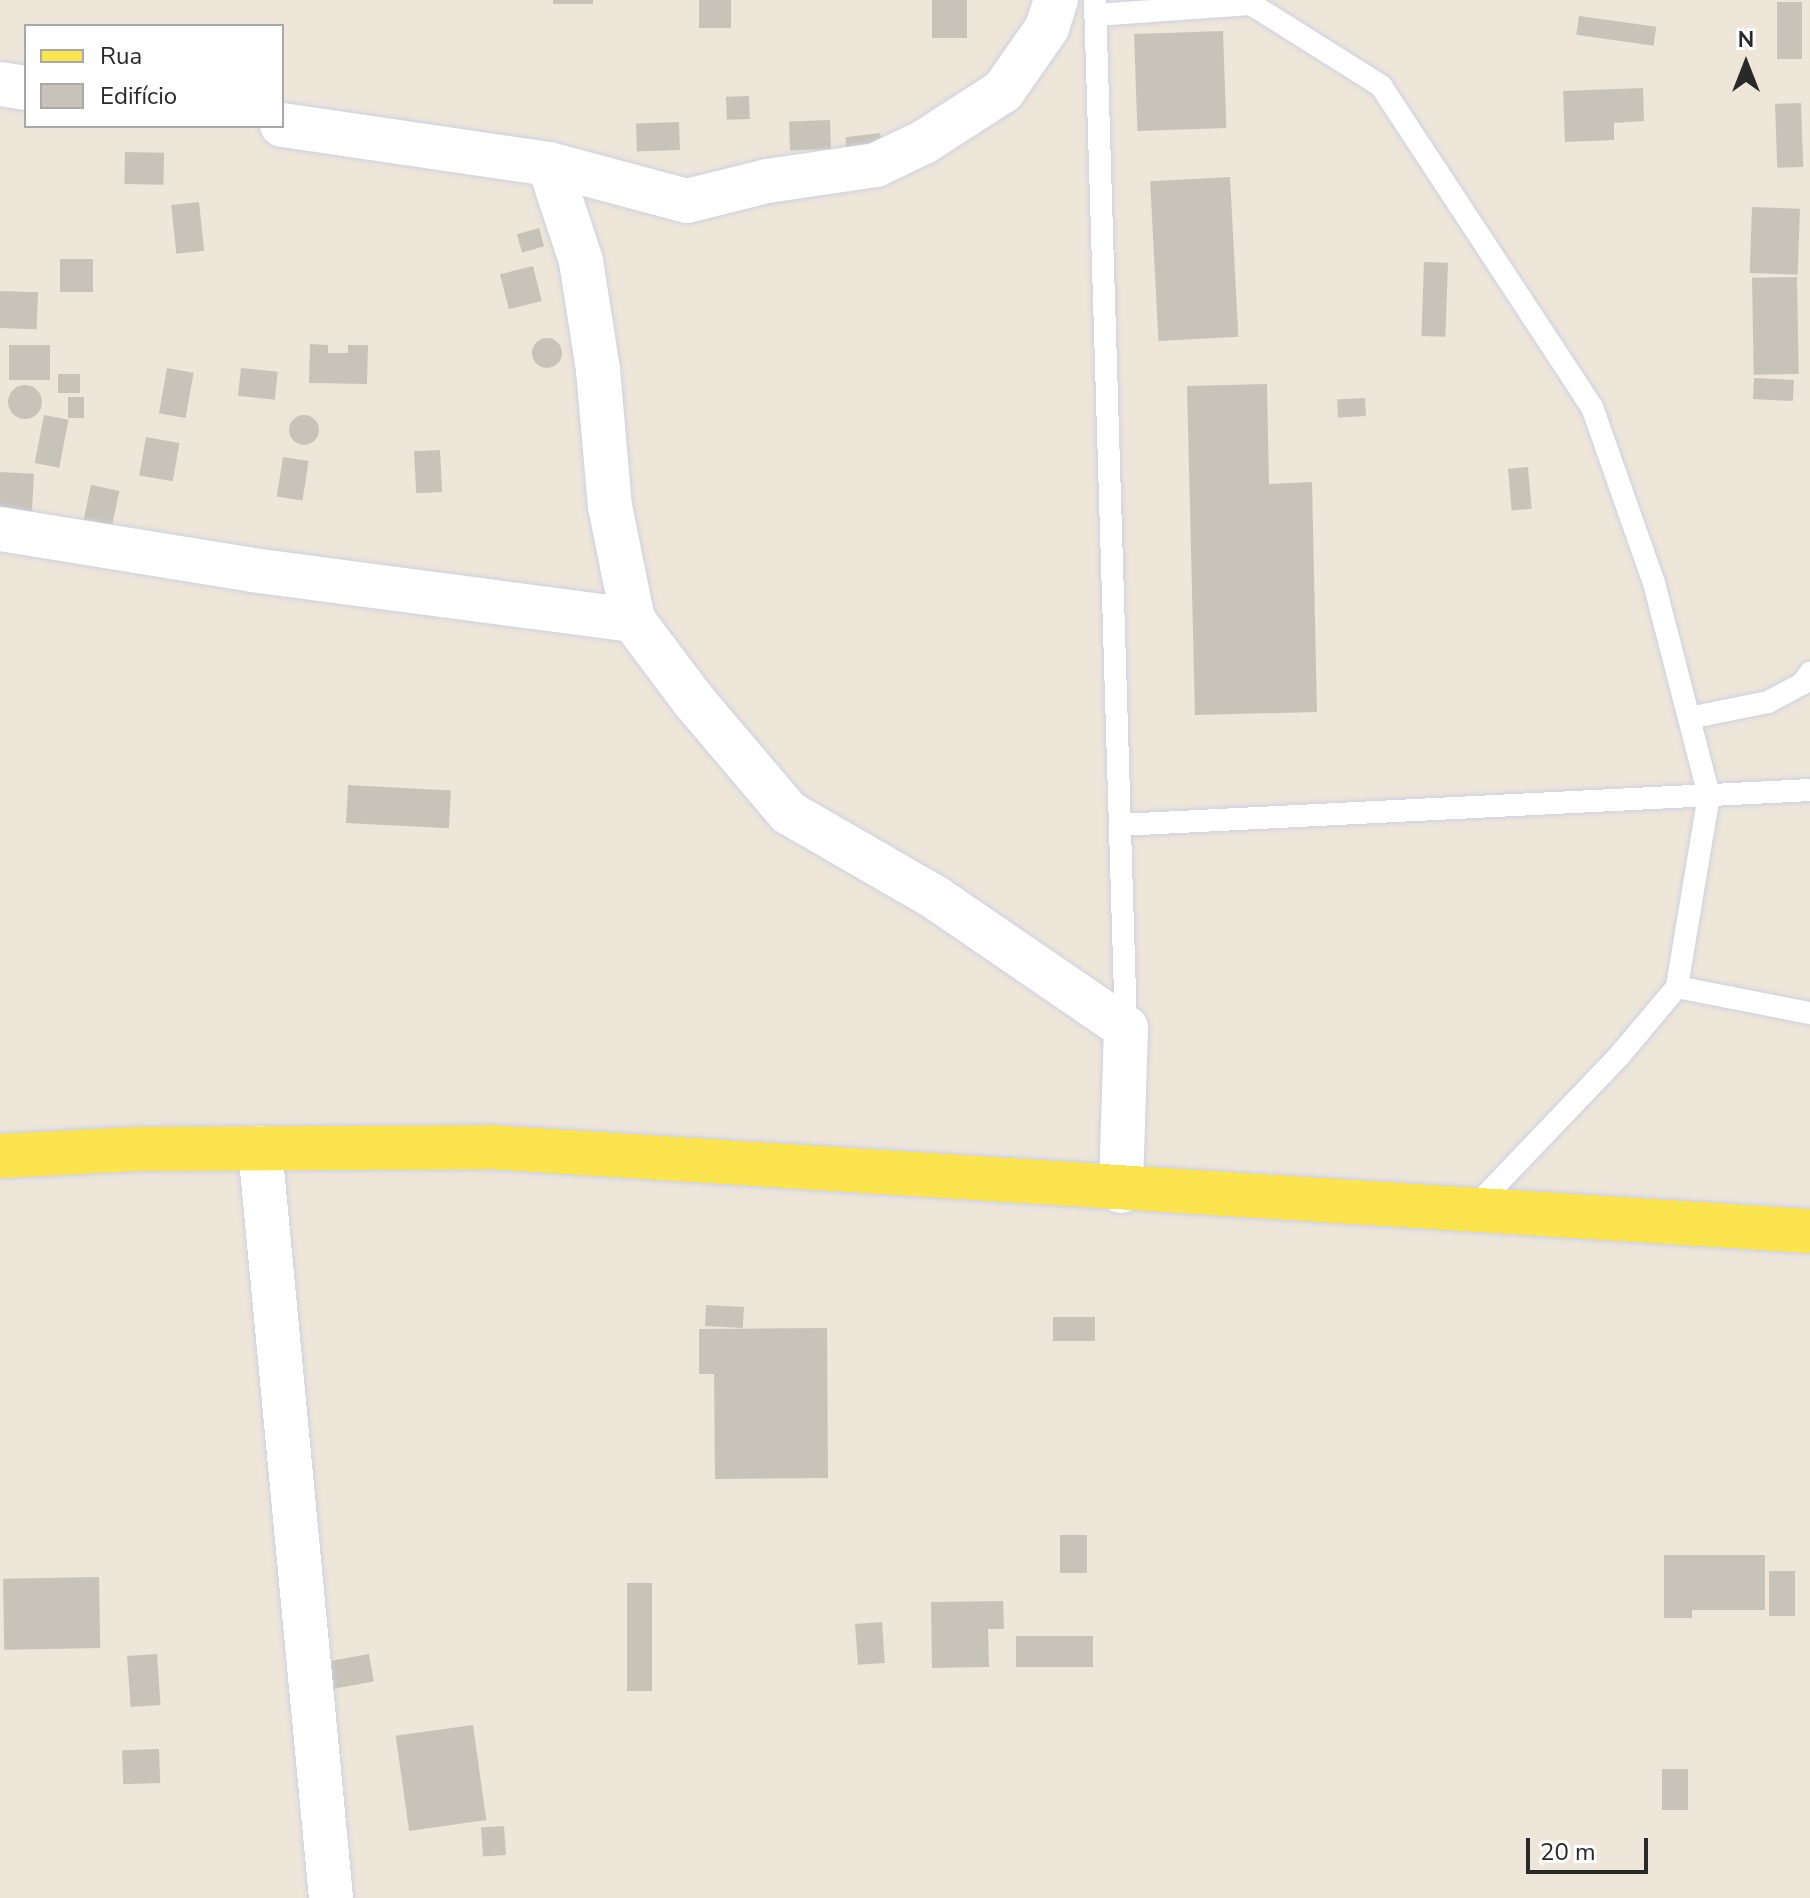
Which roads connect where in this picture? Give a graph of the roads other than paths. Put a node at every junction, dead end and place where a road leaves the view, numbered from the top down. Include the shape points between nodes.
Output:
1 (1082, 5) edge
2 (0, 84) edge
3 (24, 88) edge
4 (284, 125) edge
5 (549, 164) junction
6 (0, 529) edge
7 (633, 620) junction
8 (1810, 673) edge
9 (1689, 718) junction
10 (1810, 790) edge
11 (1709, 795) junction
12 (1120, 825) junction
13 (1677, 987) junction
14 (1810, 1013) edge
15 (1126, 1028) junction
16 (260, 1148) junction
17 (0, 1156) edge
18 (1121, 1191) junction
19 (1470, 1211) junction
20 (1810, 1231) edge
21 (331, 1898) edge

1 - 5 street via 1047,28 1003,91 924,142 876,165 767,181 687,201
1 - 9 lane via 1251,4 1381,86 1592,407 1654,583
1 - 12 lane
2 - 3 street
4 - 5 street
5 - 7 street via 581,261 598,370 610,506
6 - 7 street via 252,570
7 - 15 street via 789,813 936,898
8 - 9 lane via 1802,684 1768,702
9 - 11 lane
10 - 11 lane
11 - 12 lane
11 - 13 lane
12 - 15 lane
13 - 14 lane
13 - 19 lane via 1620,1055
15 - 18 street
16 - 17 main road
16 - 18 main road via 488,1147
16 - 21 street
18 - 19 main road
19 - 20 main road

